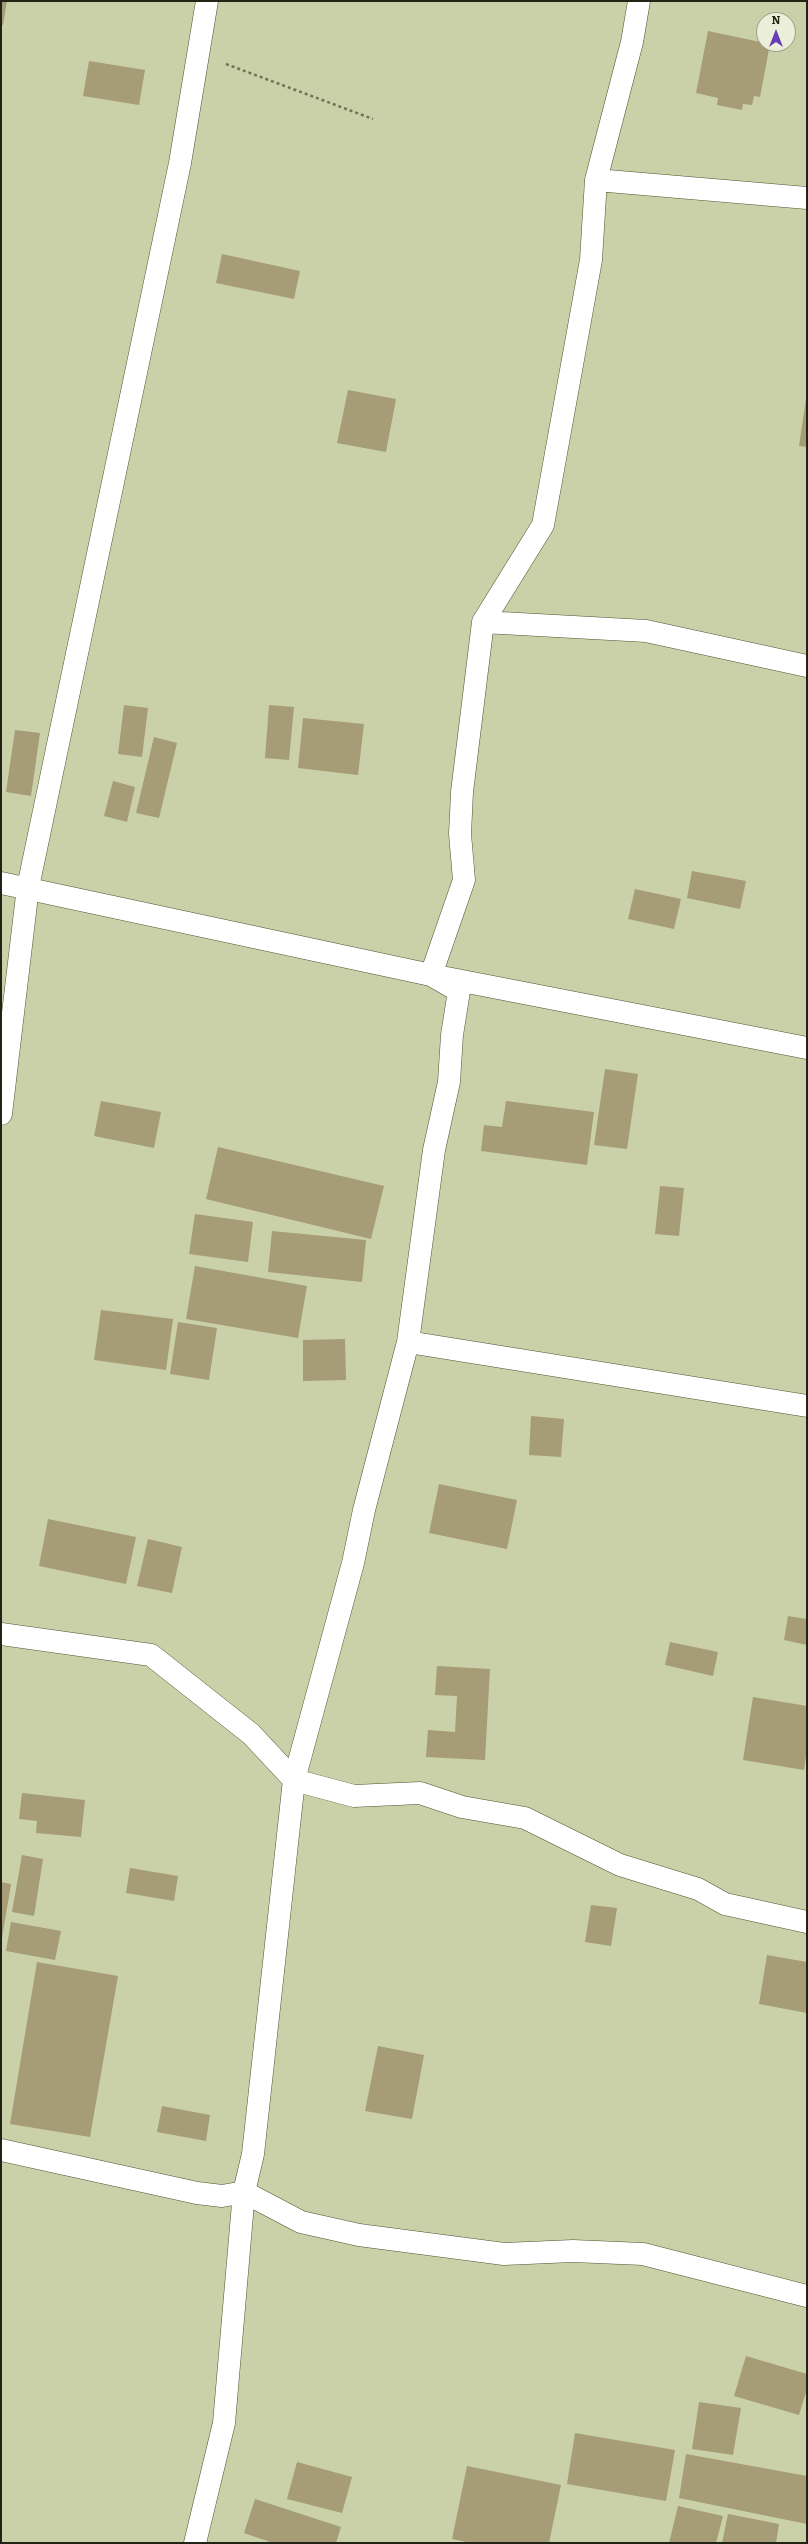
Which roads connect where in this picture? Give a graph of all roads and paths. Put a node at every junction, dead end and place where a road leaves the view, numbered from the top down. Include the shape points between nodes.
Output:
1 (207, 1) edge
2 (640, 1) edge
3 (200, 54) junction
4 (373, 119) dead end
5 (596, 180) junction
6 (807, 198) edge
7 (483, 622) junction
8 (807, 666) edge
9 (1, 883) edge
10 (28, 887) junction
11 (431, 975) junction
12 (807, 1048) edge
13 (1, 1114) edge
14 (408, 1342) junction
15 (807, 1406) edge
16 (1, 1634) edge
17 (294, 1780) junction
18 (807, 1922) edge
19 (1, 2150) edge
20 (244, 2192) junction
21 (807, 2296) edge
22 (195, 2543) edge

1 - 3 street
2 - 5 street via 632,42
3 - 4 path
3 - 10 street via 180,163
5 - 6 street
5 - 7 street via 591,260 543,525
7 - 8 street via 646,631
7 - 11 street via 462,792 460,834 464,880
9 - 10 street
10 - 11 street
10 - 13 street
11 - 12 street
11 - 14 street via 459,991 452,1035 449,1082 434,1150
14 - 15 street
14 - 17 street via 364,1510 353,1563
16 - 17 street via 151,1655 251,1734
17 - 18 street via 354,1796 420,1793 462,1807 524,1818 620,1864 698,1889 725,1904
17 - 20 street via 253,2154
19 - 20 street via 197,2193 222,2196
20 - 21 street via 301,2222 359,2235 504,2254 573,2251 643,2254
20 - 22 street via 224,2423

